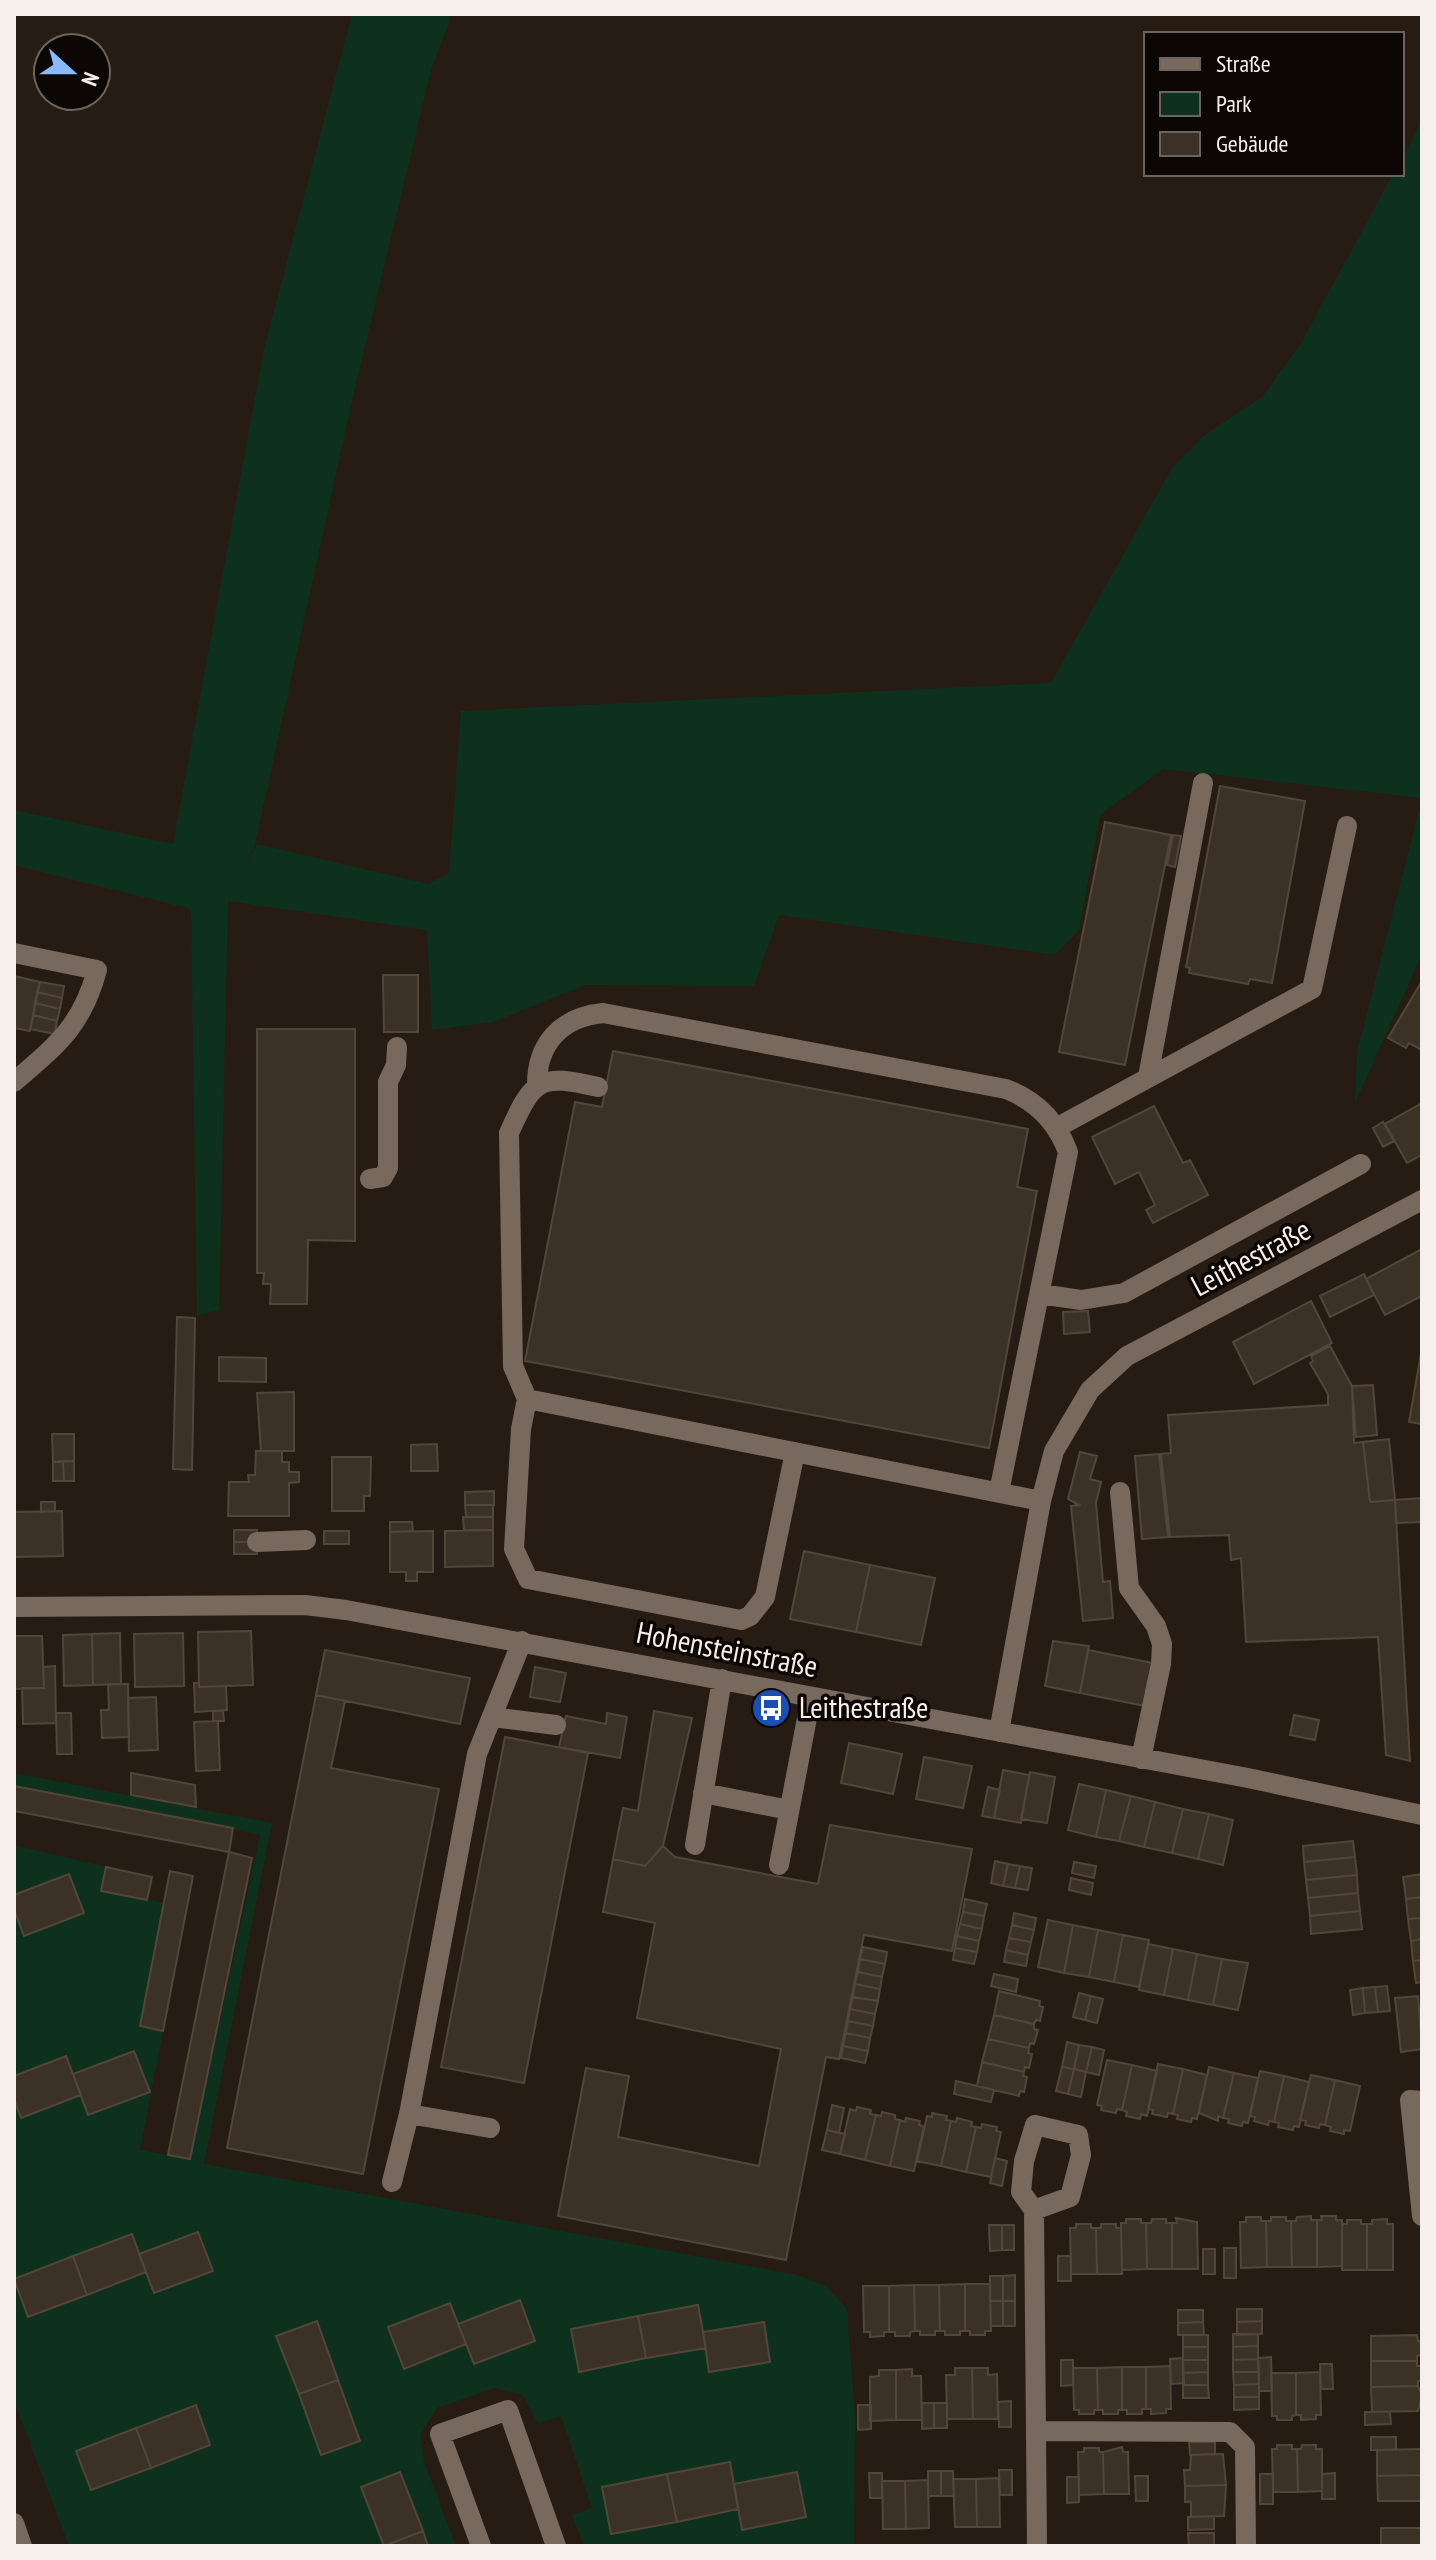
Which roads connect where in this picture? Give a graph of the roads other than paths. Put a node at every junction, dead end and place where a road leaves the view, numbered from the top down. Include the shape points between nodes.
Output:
1 (1203, 783) dead end
2 (1347, 826) dead end
3 (14, 953) edge
4 (397, 1047) dead end
5 (1148, 1077) junction
6 (14, 1082) edge
7 (537, 1087) junction
8 (598, 1087) dead end
9 (1056, 1128) junction
10 (1361, 1164) dead end
11 (370, 1179) dead end
12 (1422, 1200) edge
13 (1040, 1294) junction
14 (527, 1399) junction
15 (795, 1452) junction
16 (999, 1492) junction
17 (1120, 1492) dead end
18 (1041, 1501) junction
19 (306, 1540) dead end
20 (257, 1542) dead end
21 (14, 1607) edge
22 (522, 1641) junction
23 (722, 1679) junction
24 (811, 1697) junction
25 (492, 1717) junction
26 (556, 1725) dead end
27 (999, 1732) junction
28 (1141, 1759) junction
29 (703, 1793) junction
30 (789, 1810) junction
31 (1422, 1815) edge
32 (695, 1845) dead end
33 (779, 1865) dead end
34 (1422, 2101) edge
35 (409, 2114) junction
36 (490, 2128) dead end
37 (392, 2182) dead end
38 (1034, 2210) dead end
39 (1422, 2216) edge
40 (1037, 2431) junction
41 (14, 2523) edge
42 (22, 2546) edge
43 (481, 2546) edge
44 (556, 2546) edge
45 (1037, 2546) edge
46 (1246, 2546) edge

1 - 5 street
2 - 5 street via 1312,989
3 - 6 street via 97,970 82,1016 61,1042
4 - 11 street via 388,1082 388,1168 383,1177
5 - 9 street
7 - 8 street via 557,1078
7 - 9 street via 536,1064 554,1034 566,1022 603,1013 1006,1089 1037,1106
7 - 14 street via 509,1133 513,1366
9 - 13 street via 1068,1152
10 - 13 street via 1124,1293 1081,1300
12 - 18 street, Leithestraße via 1127,1356 1090,1390 1054,1451
13 - 16 street
14 - 15 street
14 - 15 street via 514,1549 528,1579 543,1582 741,1620 750,1616 765,1597
15 - 16 street
16 - 18 street
17 - 28 street via 1129,1588 1162,1644
18 - 27 street, Leithestraße
19 - 20 street
21 - 22 street, Hohensteinstraße via 305,1605
22 - 23 street, Hohensteinstraße
22 - 25 street
23 - 24 street, Hohensteinstraße
23 - 29 street
24 - 27 street, Hohensteinstraße
24 - 30 street
25 - 26 street
25 - 35 street via 477,1754
27 - 28 street, Hohensteinstraße
28 - 31 street, Hohensteinstraße
29 - 30 street
29 - 32 street
30 - 33 street
34 - 39 street via 1410,2100
35 - 36 street
35 - 37 street
38 - 40 street
40 - 45 street
40 - 46 street via 1230,2432 1245,2447
41 - 42 street
43 - 44 street via 440,2434 508,2410

